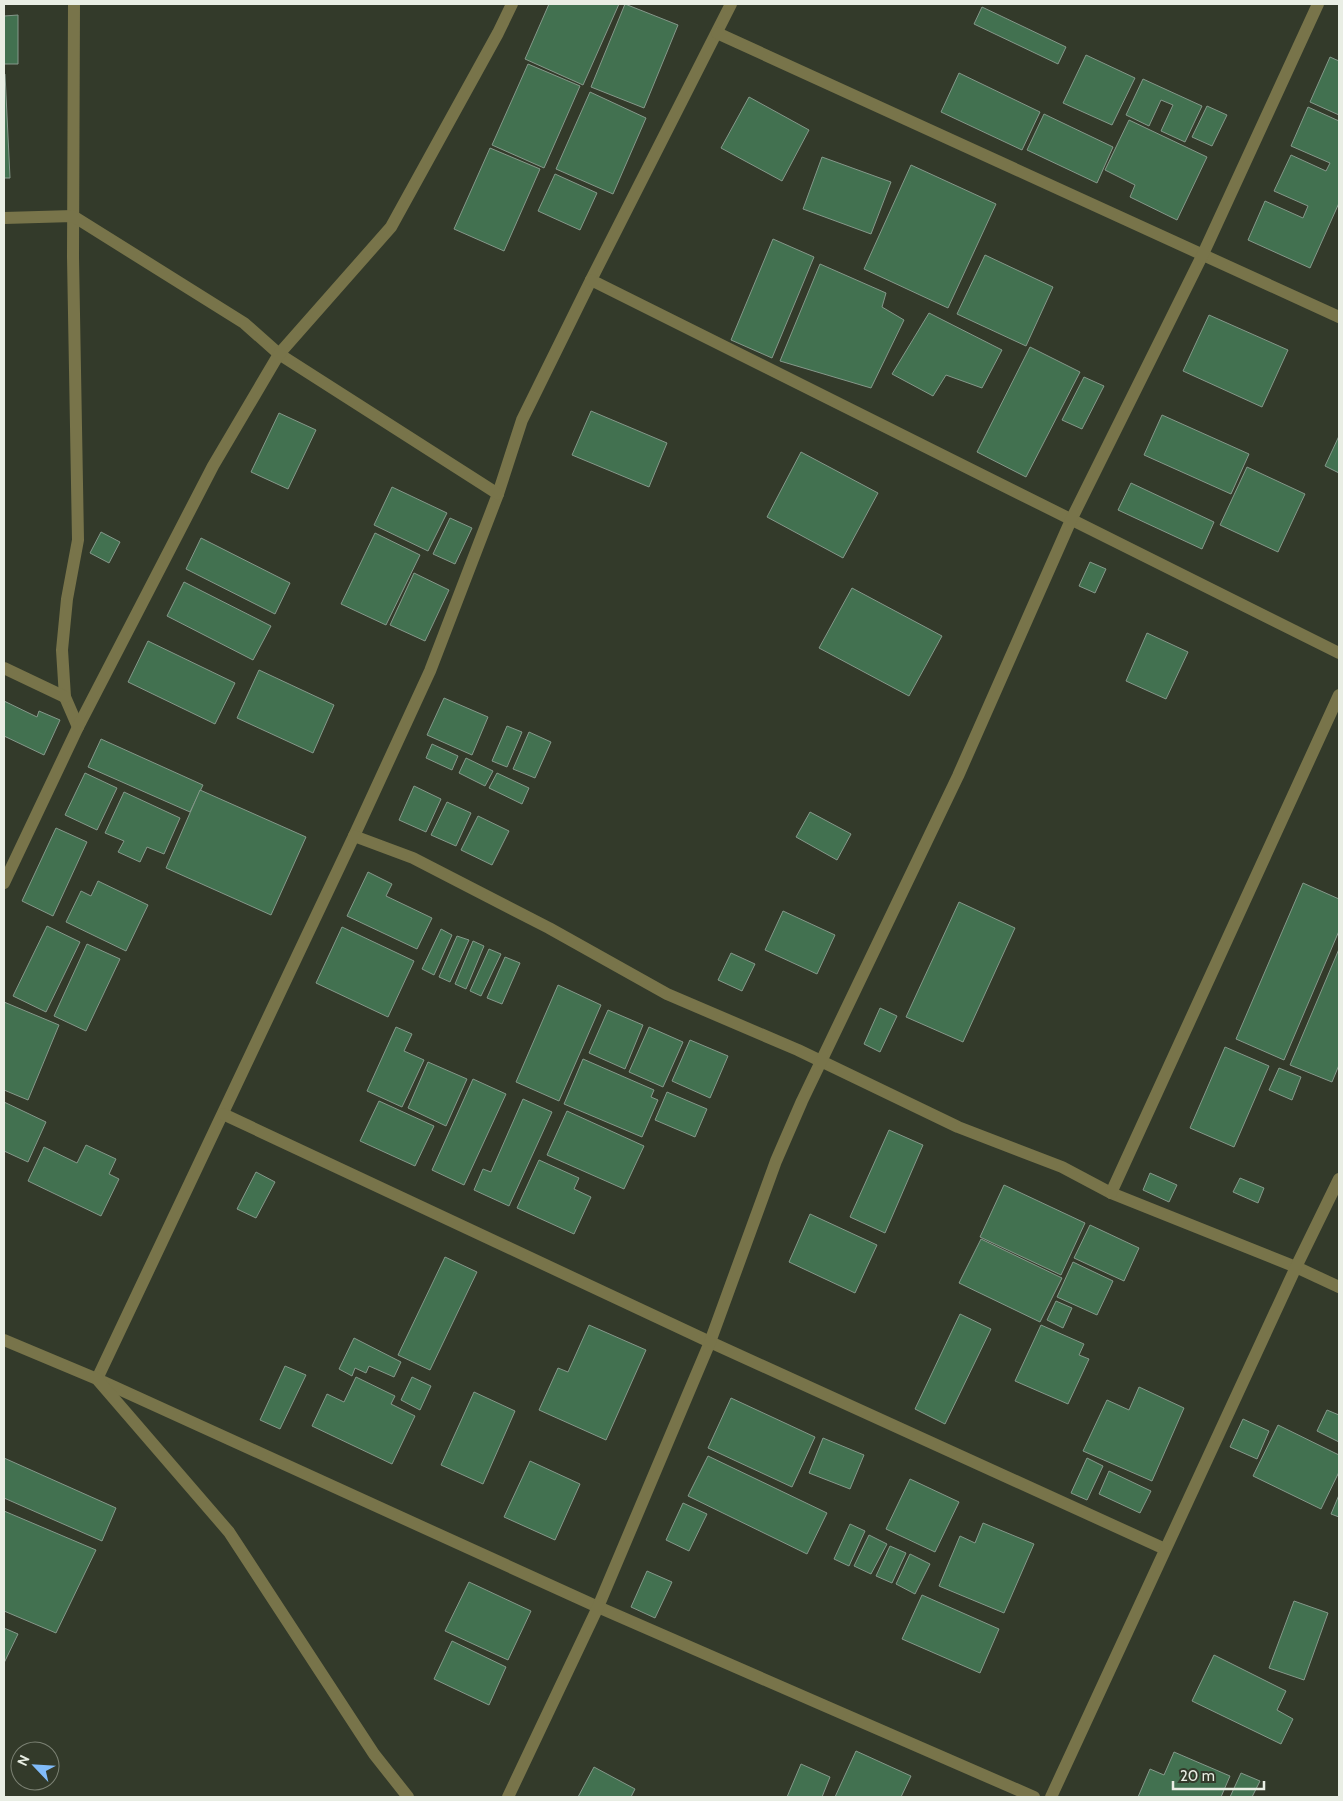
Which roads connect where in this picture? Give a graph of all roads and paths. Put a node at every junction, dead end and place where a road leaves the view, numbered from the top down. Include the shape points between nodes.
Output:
1 (74, 4) edge
2 (512, 4) edge
3 (731, 4) edge
4 (1318, 4) edge
5 (717, 33) junction
6 (73, 216) junction
7 (4, 218) edge
8 (1203, 254) junction
9 (591, 280) junction
10 (1339, 317) edge
11 (280, 354) junction
12 (498, 494) junction
13 (1071, 520) junction
14 (1339, 654) edge
15 (4, 668) edge
16 (1339, 695) edge
17 (65, 697) junction
18 (78, 727) junction
19 (354, 836) junction
20 (4, 883) edge
21 (821, 1061) junction
22 (223, 1114) junction
23 (1339, 1178) edge
24 (1111, 1193) junction
25 (1296, 1267) junction
26 (1339, 1287) edge
27 (4, 1340) edge
28 (710, 1342) junction
29 (97, 1379) junction
30 (1165, 1549) junction
31 (598, 1608) junction
32 (408, 1797) edge
33 (508, 1797) edge
34 (1034, 1797) edge
35 (1051, 1797) edge

1 - 6 street
2 - 11 street via 391,227
3 - 5 street
4 - 8 street
5 - 8 street
5 - 9 street
6 - 7 street
6 - 11 street via 244,323
6 - 17 street via 78,540 62,650
8 - 10 street
8 - 13 street
9 - 12 street via 522,420
9 - 13 street
11 - 12 street
11 - 18 street via 213,466
12 - 19 street via 430,671
13 - 14 street
13 - 21 street via 958,776
15 - 17 street
16 - 24 street
17 - 18 street
18 - 20 street
19 - 21 street via 413,858 667,994
19 - 22 street
21 - 24 street via 958,1127 1062,1167
21 - 28 street via 776,1161
22 - 28 street
22 - 29 street
23 - 25 street
24 - 25 street
25 - 26 street
25 - 30 street
27 - 29 street
28 - 30 street
28 - 31 street
29 - 31 street
29 - 32 street via 229,1532 374,1754
30 - 35 street
31 - 33 street
31 - 34 street

